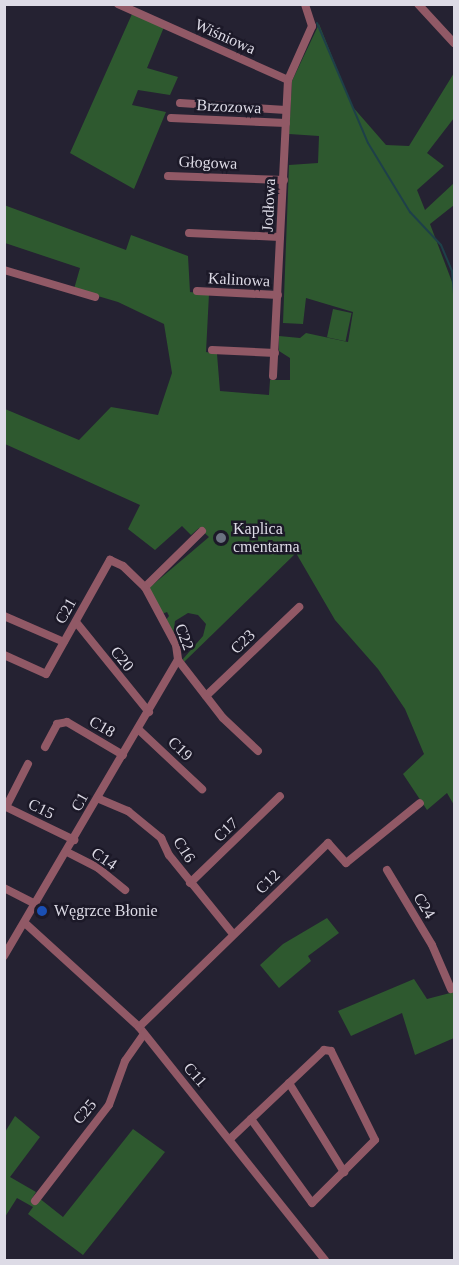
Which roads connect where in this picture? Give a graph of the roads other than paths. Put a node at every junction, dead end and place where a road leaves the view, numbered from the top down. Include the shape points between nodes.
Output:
1 (117, 4) edge
2 (305, 4) edge
3 (418, 4) edge
4 (454, 43) edge
5 (288, 80) junction
6 (180, 103) dead end
7 (286, 110) junction
8 (171, 118) dead end
9 (286, 123) junction
10 (168, 176) dead end
11 (284, 180) junction
12 (189, 233) dead end
13 (280, 237) junction
14 (4, 270) edge
15 (197, 291) dead end
16 (278, 295) junction
17 (95, 297) dead end
18 (212, 350) dead end
19 (275, 353) junction
20 (273, 376) dead end
21 (202, 531) dead end
22 (145, 587) junction
23 (298, 607) dead end
24 (4, 616) edge
25 (76, 622) junction
26 (64, 642) junction
27 (4, 655) edge
28 (178, 660) junction
29 (206, 696) junction
30 (148, 712) junction
31 (138, 729) junction
32 (45, 747) dead end
33 (258, 751) dead end
34 (123, 755) junction
35 (28, 764) dead end
36 (202, 789) dead end
37 (280, 796) dead end
38 (98, 798) junction
39 (420, 802) dead end
40 (74, 840) junction
41 (68, 852) junction
42 (387, 870) dead end
43 (190, 883) junction
44 (4, 888) edge
45 (125, 890) dead end
46 (36, 904) junction
47 (26, 924) junction
48 (233, 934) junction
49 (4, 956) edge
50 (451, 989) dead end
51 (139, 1026) junction
52 (144, 1034) junction
53 (289, 1083) junction
54 (251, 1119) junction
55 (231, 1138) junction
56 (344, 1172) junction
57 (35, 1201) dead end
58 (325, 1260) edge

1 - 5 street, Wiśniowa
2 - 5 street, Jodłowa via 312,26
3 - 4 street
5 - 7 street, Jodłowa
6 - 7 street, Brzozowa
7 - 9 street, Jodłowa
8 - 9 street, Brzozowa
9 - 11 street, Jodłowa
10 - 11 street, Głogowa
11 - 13 street, Jodłowa
12 - 13 street
13 - 16 street, Jodłowa
14 - 17 street
15 - 16 street, Kalinowa
16 - 19 street, Jodłowa
18 - 19 street
19 - 20 street, Jodłowa
21 - 22 street
22 - 25 street, C21 via 123,566 110,560
22 - 28 street, C22 via 176,645
23 - 29 street, C23
24 - 26 street
25 - 26 street, C21
25 - 30 street, C20
26 - 27 street, C21 via 46,674
28 - 29 street, C22
28 - 30 street, C1
29 - 33 street, C22
30 - 31 street, C1
31 - 34 street, C1
31 - 36 street, C19
32 - 34 street, C18 via 57,724 68,722
34 - 38 street, C1
35 - 40 street, C15 via 6,807
37 - 43 street, C17
38 - 40 street, C1
38 - 43 street, C16 via 144,821 161,838
39 - 48 street, C12 via 346,863 328,843
40 - 41 street, C1
41 - 45 street, C14 via 98,868
41 - 46 street, C1
42 - 50 street, C24 via 432,945
43 - 48 street, C16
44 - 46 street
46 - 47 street, C1
47 - 49 street, C1
47 - 51 street, C11
48 - 51 street, C12
51 - 52 street, C11
52 - 55 street, C11
52 - 57 street, C25 via 124,1061 109,1105
53 - 54 street
53 - 56 street
53 - 56 street via 324,1050 331,1051 375,1140
54 - 55 street
54 - 56 street via 312,1203
55 - 58 street, C11

